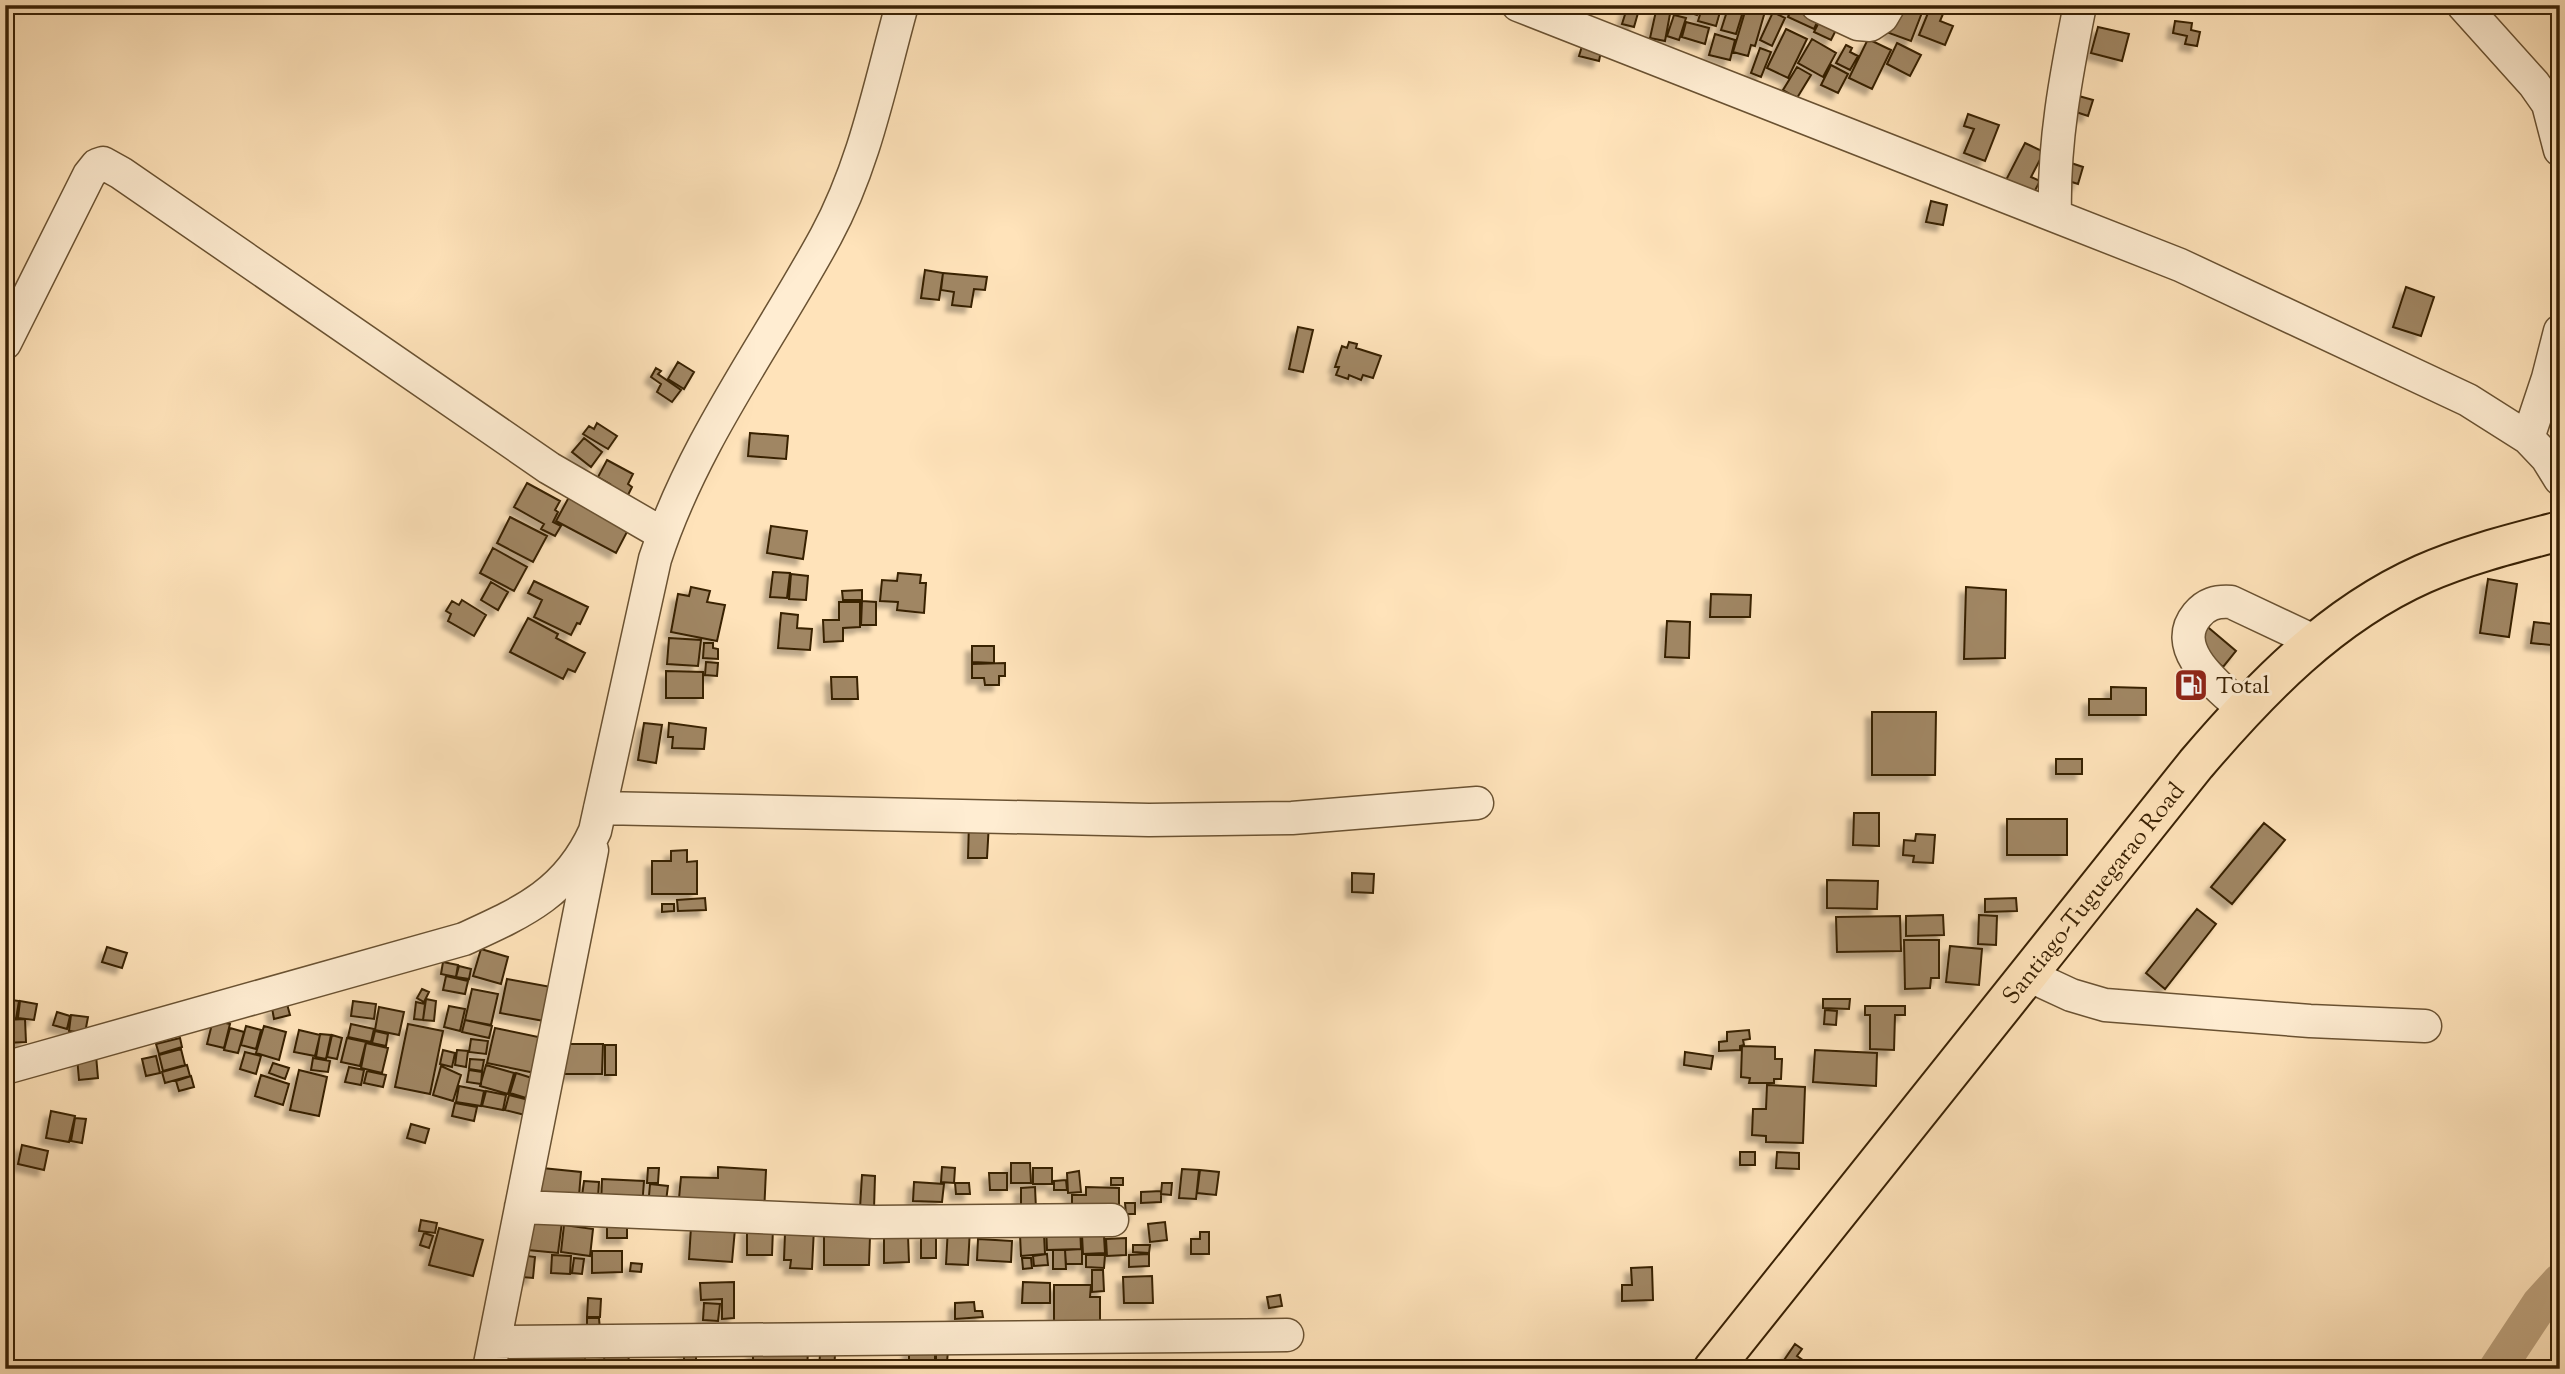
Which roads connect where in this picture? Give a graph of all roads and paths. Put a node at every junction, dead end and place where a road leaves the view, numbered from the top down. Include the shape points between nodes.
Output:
1 (902, 5) edge
2 (1518, 5) edge
3 (1816, 5) edge
4 (1889, 5) edge
5 (2080, 5) edge
6 (2463, 5) edge
7 (2560, 150) edge
8 (2055, 215) junction
9 (2560, 331) edge
10 (5, 343) edge
11 (2528, 438) junction
12 (2560, 479) edge
13 (2560, 531) edge
14 (663, 534) junction
15 (2316, 642) junction
16 (2243, 709) junction
17 (1477, 803) dead end
18 (598, 820) junction
19 (2028, 975) junction
20 (2425, 1026) dead end
21 (5, 1068) edge
22 (521, 1207) junction
23 (1112, 1220) dead end
24 (1287, 1335) dead end
25 (492, 1355) edge
26 (1713, 1369) edge

1 - 14 street via 868,134 846,195 706,440
2 - 8 street
3 - 4 street via 1870,25
5 - 8 street via 2058,128
6 - 7 street via 2548,104
8 - 11 street via 2192,270 2468,400
9 - 11 street
10 - 14 street via 89,175 103,163 549,468
11 - 12 street
13 - 15 highway, Santiago-Tuguegarao Road via 2422,575 2363,608
14 - 18 street
15 - 16 highway, Santiago-Tuguegarao Road
15 - 16 street via 2231,602 2217,601 2203,608 2193,620 2188,641 2206,674
16 - 19 highway, Santiago-Tuguegarao Road
17 - 18 street via 1292,818
18 - 21 street via 582,858 564,880 510,917 464,939
18 - 22 street
19 - 20 street via 2105,1005
19 - 26 highway, Santiago-Tuguegarao Road
22 - 23 street via 863,1222
22 - 25 street
24 - 25 street

